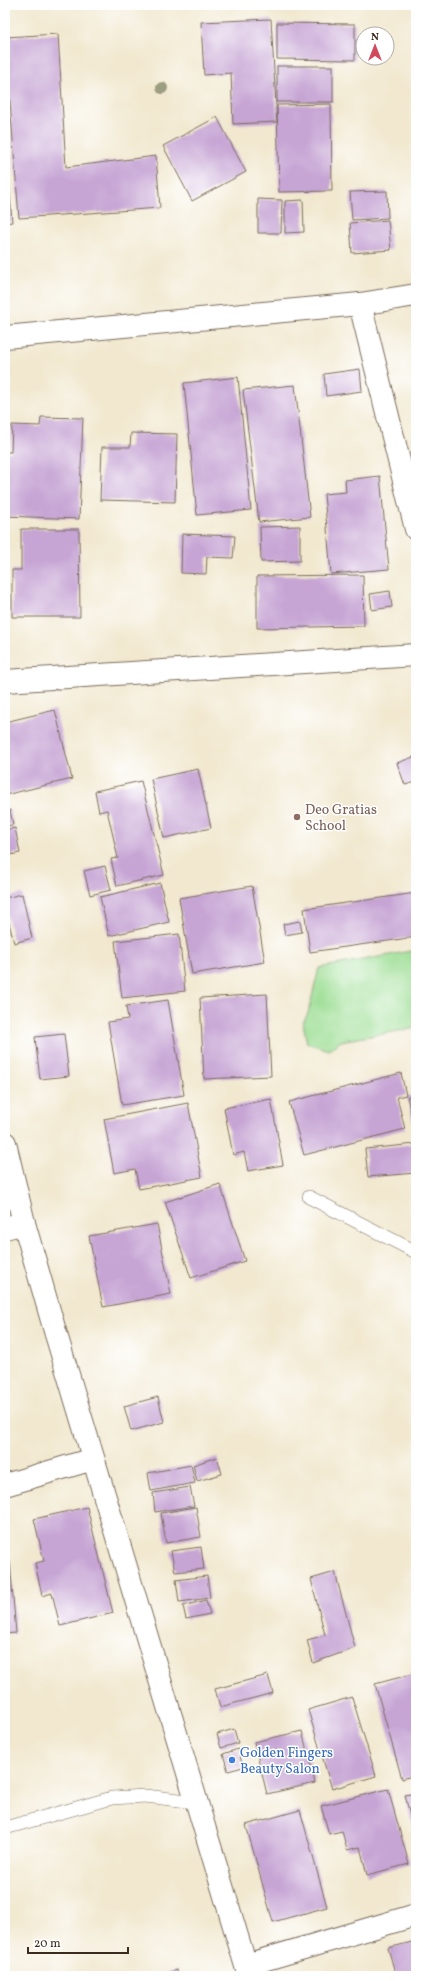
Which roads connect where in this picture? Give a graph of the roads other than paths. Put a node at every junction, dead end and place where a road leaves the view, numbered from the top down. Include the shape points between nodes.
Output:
1 (416, 295) edge
2 (360, 304) junction
3 (5, 337) edge
4 (416, 529) edge
5 (416, 655) edge
6 (5, 681) edge
7 (5, 1143) edge
8 (309, 1197) dead end
9 (14, 1225) edge
10 (416, 1252) edge
11 (93, 1459) junction
12 (5, 1484) edge
13 (196, 1802) junction
14 (5, 1828) edge
15 (416, 1915) edge
16 (247, 1971) edge

1 - 2 street
2 - 3 street
2 - 4 street
5 - 6 street
7 - 9 street
8 - 10 lane
9 - 11 street
11 - 12 street
11 - 13 street
13 - 14 lane via 145,1796 112,1798
13 - 16 street
15 - 16 street

